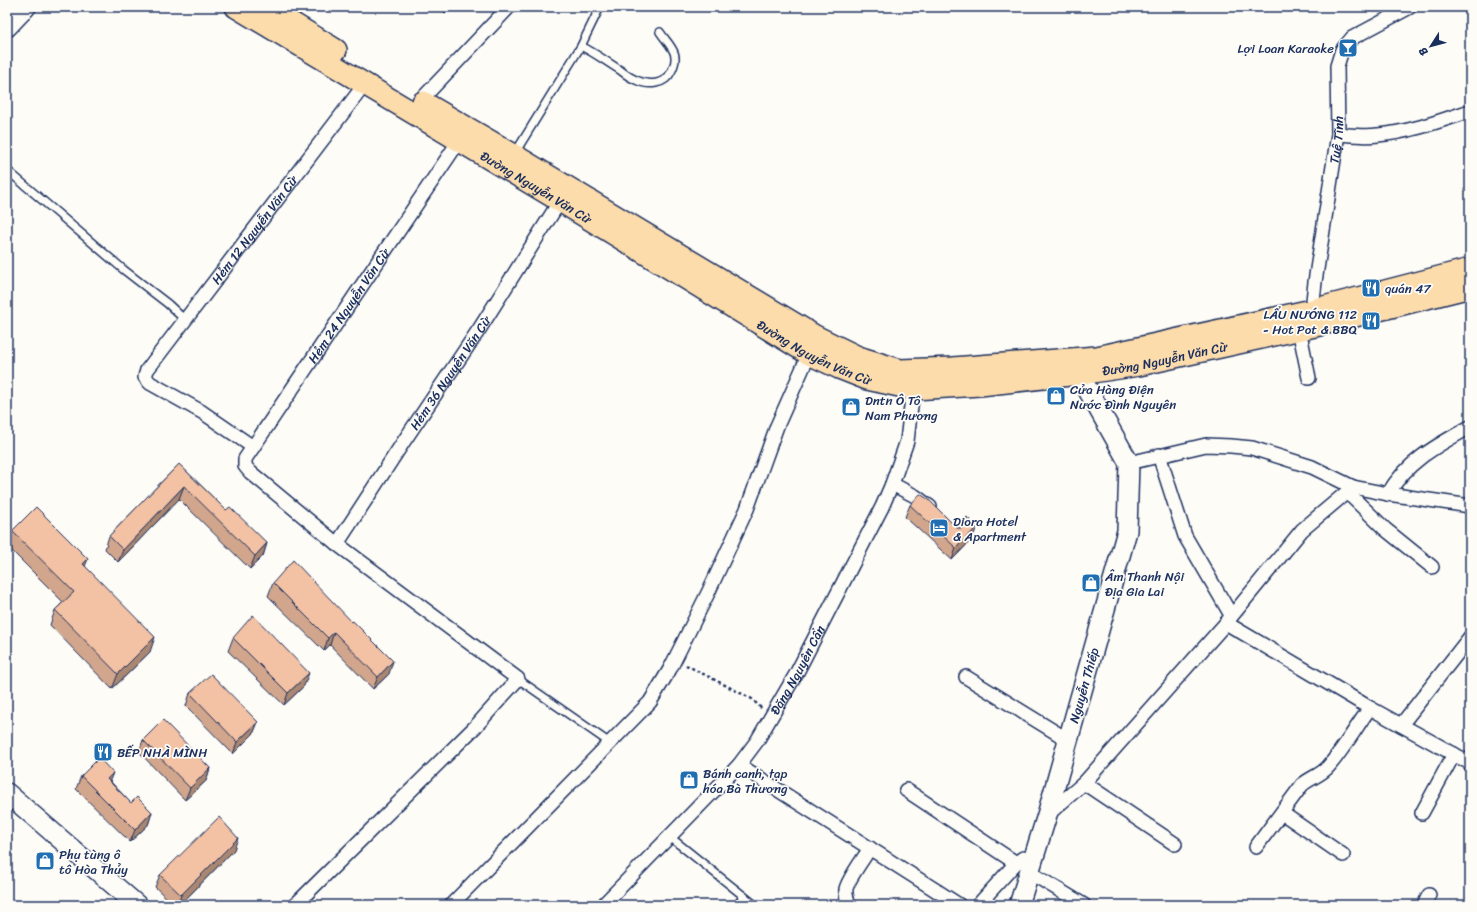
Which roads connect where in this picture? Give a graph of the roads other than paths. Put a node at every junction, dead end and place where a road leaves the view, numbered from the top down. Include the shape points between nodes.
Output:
1 (26, 7) edge
2 (236, 7) edge
3 (266, 7) edge
4 (509, 7) edge
5 (600, 7) edge
6 (1410, 7) edge
7 (7, 27) edge
8 (660, 32) dead end
9 (581, 46) junction
10 (365, 84) junction
11 (416, 107) junction
12 (1470, 111) edge
13 (1338, 134) junction
14 (459, 141) junction
15 (514, 155) junction
16 (7, 170) edge
17 (560, 201) junction
18 (1470, 269) edge
19 (1470, 287) edge
20 (728, 294) junction
21 (185, 320) junction
22 (1309, 322) junction
23 (809, 354) junction
24 (1079, 374) junction
25 (1309, 378) dead end
26 (913, 389) junction
27 (1470, 427) edge
28 (253, 447) junction
29 (1160, 455) junction
30 (1129, 463) junction
31 (892, 484) junction
32 (1350, 489) junction
33 (1388, 494) junction
34 (1470, 506) edge
35 (941, 517) edge
36 (337, 544) junction
37 (1432, 567) dead end
38 (1228, 619) junction
39 (1470, 637) edge
40 (966, 677) dead end
41 (518, 679) junction
42 (1370, 708) junction
43 (1401, 726) junction
44 (1068, 740) junction
45 (610, 743) junction
46 (1454, 754) junction
47 (1470, 763) edge
48 (739, 765) junction
49 (1084, 783) junction
50 (906, 790) dead end
51 (7, 793) edge
52 (1282, 813) junction
53 (1422, 813) dead end
54 (1046, 815) junction
55 (670, 837) junction
56 (1176, 844) dead end
57 (1256, 847) dead end
58 (870, 848) junction
59 (1343, 855) dead end
60 (1022, 868) junction
61 (744, 896) junction
62 (137, 905) edge
63 (295, 905) edge
64 (451, 905) edge
65 (603, 905) edge
66 (737, 905) edge
67 (755, 905) edge
68 (848, 905) edge
69 (959, 905) edge
70 (978, 905) edge
71 (1019, 905) edge
72 (1084, 905) edge

1 - 7 street
2 - 10 main road, Đường Nguyễn Văn Cừ
3 - 11 main road, Đường Nguyễn Văn Cừ via 368,70
4 - 11 street
5 - 9 lane
6 - 13 street, Tuệ Tĩnh via 1352,38 1342,50 1337,66
8 - 9 lane via 676,54 676,60 670,75 661,82 650,84 637,81
9 - 15 lane
10 - 11 main road, Đường Nguyễn Văn Cừ
10 - 21 street, Hẻm 12 Nguyễn Văn Cừ
11 - 14 main road, Đường Nguyễn Văn Cừ
11 - 15 main road, Đường Nguyễn Văn Cừ
12 - 13 street via 1398,133 1376,136
13 - 22 street, Tuệ Tĩnh
14 - 17 main road, Đường Nguyễn Văn Cừ
14 - 28 street, Hẻm 24 Nguyễn Văn Cừ
15 - 20 main road, Đường Nguyễn Văn Cừ
16 - 21 lane
17 - 20 main road, Đường Nguyễn Văn Cừ
17 - 36 street, Hẻm 36 Nguyễn Văn Cừ via 480,328
18 - 22 main road, Đường Nguyễn Văn Cừ
19 - 22 main road, Đường Nguyễn Văn Cừ
20 - 22 main road, Đường Nguyễn Văn Cừ via 858,356 900,370 1097,357
20 - 23 main road, Đường Nguyễn Văn Cừ
21 - 28 street, Hẻm 12 Nguyễn Văn Cừ via 147,370 145,377 150,383 202,412
22 - 24 main road, Đường Nguyễn Văn Cừ via 1139,365
22 - 25 street, Tuệ Tĩnh
23 - 26 main road, Đường Nguyễn Văn Cừ via 867,379
23 - 45 street via 777,426 747,509 675,659 650,702
24 - 26 main road, Đường Nguyễn Văn Cừ via 980,385
24 - 30 street
26 - 31 street, Đặng Nguyên Cẩn via 907,441
27 - 33 street via 1421,457 1395,481
28 - 36 street, Hẻm 24 Nguyễn Văn Cừ via 245,459 250,472
29 - 30 street
29 - 32 street via 1206,445 1252,448 1312,467
29 - 38 street via 1185,536
30 - 44 street, Nguyễn Thiếp via 1129,513 1126,537
31 - 35 street via 915,496
31 - 48 street, Đặng Nguyên Cẩn via 796,674 757,741
32 - 33 street
32 - 37 street via 1385,529
32 - 38 street via 1302,530
33 - 34 street
36 - 41 street
38 - 42 street
38 - 49 street
39 - 43 street
40 - 44 street
41 - 45 lane
41 - 63 street via 476,726
42 - 43 street
42 - 52 street via 1331,763 1302,785
43 - 46 street
44 - 54 street, Nguyễn Thiếp
45 - 64 street
46 - 47 street
46 - 53 street
48 - 55 street, Đặng Nguyên Cẩn
48 - 58 street
49 - 54 street
49 - 56 street
50 - 60 street
51 - 62 street
52 - 57 street
52 - 59 street
54 - 60 street, Nguyễn Thiếp via 1035,852
55 - 61 lane
55 - 65 street, Đặng Nguyên Cẩn
58 - 68 street via 847,885
58 - 69 street
60 - 70 street
60 - 71 street, Nguyễn Thiếp
60 - 72 street
61 - 66 lane
61 - 67 lane

